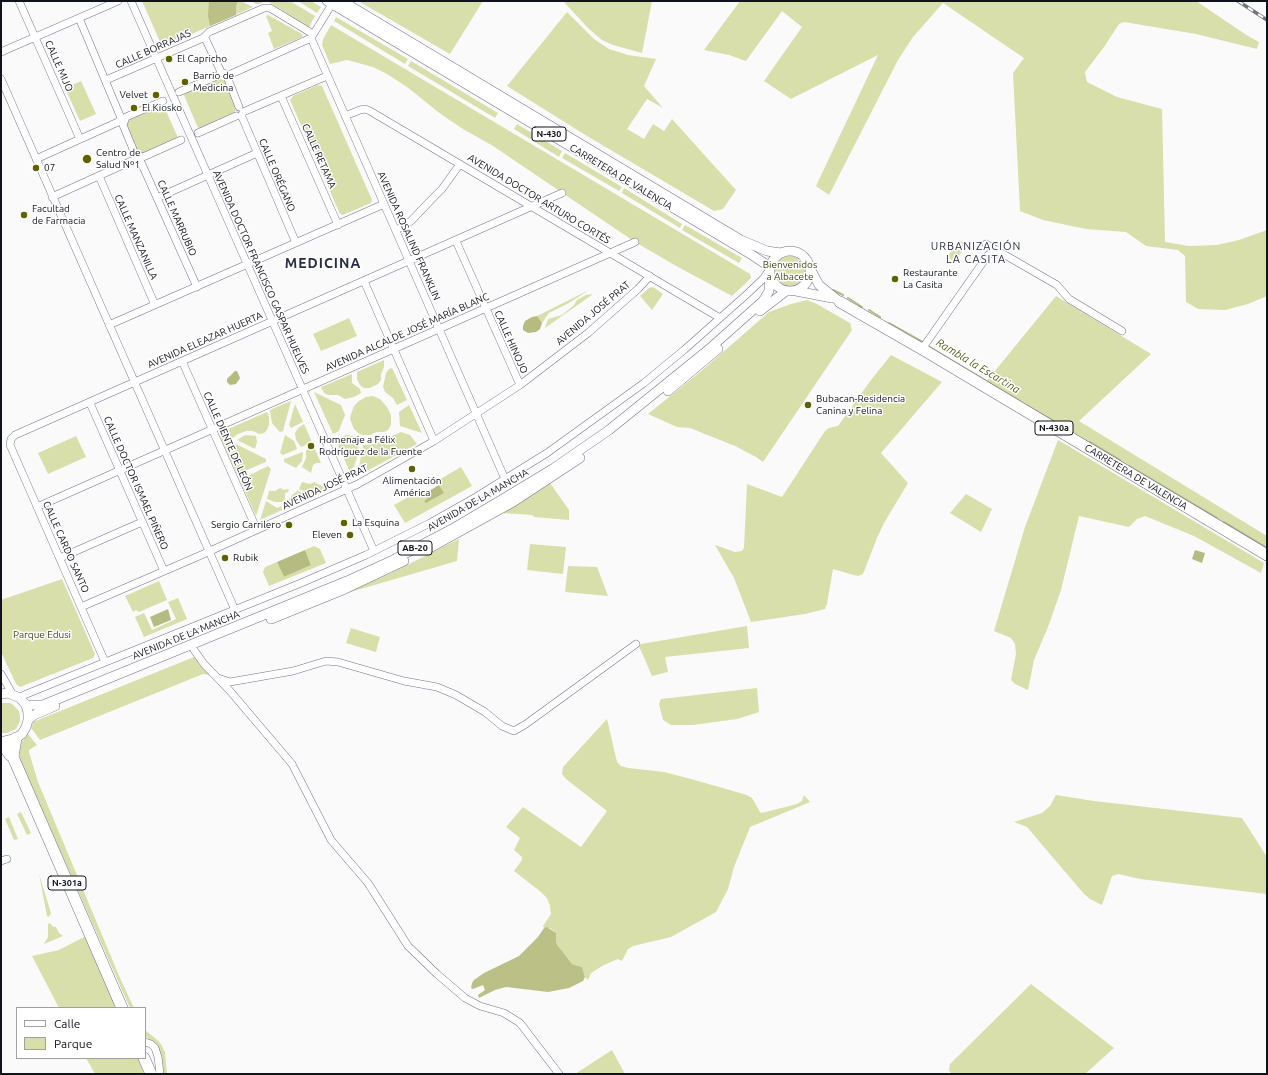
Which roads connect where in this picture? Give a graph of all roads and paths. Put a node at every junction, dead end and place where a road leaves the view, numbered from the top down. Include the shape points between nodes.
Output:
1 (19, 1) edge
2 (118, 1) edge
3 (131, 1) edge
4 (342, 1) edge
5 (330, 2) edge
6 (79, 18) junction
7 (312, 36) junction
8 (35, 38) junction
9 (203, 38) junction
10 (1, 52) edge
11 (156, 58) junction
12 (219, 74) junction
13 (327, 76) junction
14 (228, 79) dead end
15 (1, 80) edge
16 (106, 80) junction
17 (179, 92) dead end
18 (281, 96) junction
19 (163, 101) dead end
20 (239, 112) junction
21 (345, 116) junction
22 (123, 119) junction
23 (198, 133) dead end
24 (80, 139) junction
25 (181, 140) dead end
26 (257, 153) junction
27 (138, 157) junction
28 (36, 159) junction
29 (460, 164) junction
30 (208, 175) junction
31 (99, 176) junction
32 (562, 193) dead end
33 (52, 197) junction
34 (157, 198) junction
35 (384, 204) junction
36 (532, 206) junction
37 (338, 225) junction
38 (400, 228) dead end
39 (456, 241) junction
40 (635, 242) dead end
41 (296, 243) junction
42 (986, 244) dead end
43 (998, 250) junction
44 (610, 253) junction
45 (781, 253) junction
46 (409, 261) junction
47 (809, 263) junction
48 (248, 264) junction
49 (770, 269) junction
50 (650, 276) junction
51 (364, 282) junction
52 (197, 287) junction
53 (786, 291) junction
54 (796, 291) junction
55 (840, 302) junction
56 (155, 305) junction
57 (484, 308) junction
58 (720, 318) junction
59 (273, 321) junction
60 (109, 325) junction
61 (439, 329) junction
62 (1122, 331) dead end
63 (393, 349) junction
64 (922, 349) junction
65 (182, 361) junction
66 (135, 382) junction
67 (520, 386) junction
68 (302, 390) junction
69 (90, 403) junction
70 (476, 414) junction
71 (212, 430) junction
72 (11, 440) joint
73 (434, 441) junction
74 (166, 450) junction
75 (120, 471) junction
76 (505, 479) junction
77 (346, 490) junction
78 (37, 507) junction
79 (142, 522) junction
80 (257, 530) junction
81 (209, 551) junction
82 (374, 551) junction
83 (1267, 555) edge
84 (60, 558) junction
85 (164, 571) junction
86 (81, 607) junction
87 (236, 610) junction
88 (636, 644) dead end
89 (194, 650) junction
90 (106, 662) junction
91 (1, 674) edge
92 (218, 677) junction
93 (2, 693) edge
94 (19, 699) junction
95 (28, 720) junction
96 (16, 738) junction
97 (1, 742) edge
98 (13, 758) junction
99 (122, 1007) edge
100 (146, 1042) edge
101 (144, 1059) edge
102 (151, 1074) edge
103 (160, 1074) edge
104 (559, 1074) edge

1 - 8 street, CALLE MIJO
2 - 6 street
3 - 11 street, AVENIDA DOCTOR FRANCISCO GASPAR HUELVES
4 - 45 main road, CARRETERA DE VALENCIA / N-430 via 741,240 767,252
5 - 7 street
5 - 49 main road, CARRETERA DE VALENCIA / N-430 via 752,254
6 - 8 street
6 - 16 street, CALLE MARRUBIO
7 - 9 street, CALLE BORRAJAS via 270,8 264,8 209,32
7 - 12 street via 231,74
7 - 13 street, AVENIDA ROSALIND FRANKLIN
8 - 10 street
8 - 24 street, CALLE MIJO
9 - 11 street, CALLE BORRAJAS
9 - 12 street
11 - 16 street, CALLE BORRAJAS
11 - 30 street, AVENIDA DOCTOR FRANCISCO GASPAR HUELVES
12 - 17 street
13 - 18 street
13 - 21 street, AVENIDA ROSALIND FRANKLIN
14 - 20 street, CALLE ORÉGANO
15 - 28 street
16 - 22 street, CALLE MARRUBIO
18 - 20 street
18 - 37 street, CALLE RETAMA
19 - 22 street
20 - 23 street
20 - 26 street, CALLE ORÉGANO
21 - 29 street, AVENIDA DOCTOR ARTURO CORTÉS via 365,109 370,111
21 - 35 street, AVENIDA ROSALIND FRANKLIN
22 - 24 street
22 - 27 street, CALLE MARRUBIO via 122,125
24 - 28 street
25 - 27 street
26 - 30 street
26 - 41 street, CALLE ORÉGANO
27 - 31 street
27 - 34 street, CALLE MARRUBIO
28 - 33 street
29 - 36 street, AVENIDA DOCTOR ARTURO CORTÉS
29 - 38 street via 442,189
30 - 34 street
30 - 48 street, AVENIDA DOCTOR FRANCISCO GASPAR HUELVES
31 - 33 street
31 - 56 street, CALLE MANZANILLA
32 - 36 street, AVENIDA ELEAZAR HUERTA
33 - 60 street
34 - 52 street, CALLE MARRUBIO
35 - 37 street
35 - 46 street, AVENIDA ROSALIND FRANKLIN
36 - 39 street, AVENIDA ELEAZAR HUERTA
36 - 44 street, AVENIDA DOCTOR ARTURO CORTÉS
37 - 41 street
39 - 46 street, AVENIDA ELEAZAR HUERTA
39 - 57 street, CALLE HINOJO
40 - 44 street, AVENIDA ALCALDE JOSÉ MARÍA BLANC
41 - 48 street
42 - 43 street
43 - 62 street via 1056,285 1069,299
43 - 64 street via 988,255
44 - 50 street, AVENIDA DOCTOR ARTURO CORTÉS
44 - 57 street, AVENIDA ALCALDE JOSÉ MARÍA BLANC
45 - 47 main road via 797,252
45 - 49 main road via 772,261
46 - 51 street, AVENIDA ELEAZAR HUERTA
46 - 61 street, AVENIDA ROSALIND FRANKLIN
47 - 54 main road via 810,276 807,283
47 - 55 main road, CARRETERA DE VALENCIA via 819,285
48 - 52 street
48 - 59 street, AVENIDA DOCTOR FRANCISCO GASPAR HUELVES
49 - 53 main road via 774,284
49 - 58 street, AVENIDA DE LA MANCHA via 763,279
49 - 94 main road, AVENIDA DE LA MANCHA / AB-20 via 769,291 763,301 708,350 609,430 554,468 452,529 339,584 43,705
50 - 58 street, AVENIDA DOCTOR ARTURO CORTÉS
50 - 67 street, AVENIDA JOSÉ PRAT via 588,333
51 - 59 street, AVENIDA ELEAZAR HUERTA
51 - 63 street
52 - 56 street
53 - 54 main road
53 - 89 main road, AVENIDA DE LA MANCHA / AB-20 via 700,366 622,428 513,502 391,568
54 - 55 main road, CARRETERA DE VALENCIA
55 - 64 highway, CARRETERA DE VALENCIA / N-430a
56 - 60 street
57 - 61 street, AVENIDA ALCALDE JOSÉ MARÍA BLANC
57 - 67 street, CALLE HINOJO
58 - 76 street, AVENIDA DE LA MANCHA via 644,383 547,453
59 - 65 street, AVENIDA ELEAZAR HUERTA
59 - 68 street, AVENIDA DOCTOR FRANCISCO GASPAR HUELVES
60 - 66 street
61 - 63 street, AVENIDA ALCALDE JOSÉ MARÍA BLANC
61 - 70 street, AVENIDA ROSALIND FRANKLIN
63 - 68 street, AVENIDA ALCALDE JOSÉ MARÍA BLANC
63 - 73 street
64 - 83 highway, CARRETERA DE VALENCIA / N-430a
65 - 66 street, AVENIDA ELEAZAR HUERTA
65 - 71 street, CALLE DIENTE DE LEÓN
66 - 69 street, AVENIDA ELEAZAR HUERTA
66 - 74 street
67 - 70 street, AVENIDA JOSÉ PRAT
68 - 71 street, AVENIDA ALCALDE JOSÉ MARÍA BLANC
68 - 77 street, AVENIDA DOCTOR FRANCISCO GASPAR HUELVES
69 - 72 street, AVENIDA ELEAZAR HUERTA
69 - 75 street, CALLE DOCTOR ISMAEL PIÑERO
70 - 73 street, AVENIDA JOSÉ PRAT
70 - 76 street, AVENIDA ROSALIND FRANKLIN
71 - 74 street, AVENIDA ALCALDE JOSÉ MARÍA BLANC
71 - 80 street, CALLE DIENTE DE LEÓN
72 - 78 street, CALLE CARDO SANTO via 10,445
73 - 77 street, AVENIDA JOSÉ PRAT
74 - 75 street, AVENIDA ALCALDE JOSÉ MARÍA BLANC
74 - 81 street
75 - 78 street, AVENIDA ALCALDE JOSÉ MARÍA BLANC
75 - 79 street, CALLE DOCTOR ISMAEL PIÑERO
76 - 82 street, AVENIDA DE LA MANCHA via 430,523
77 - 80 street, AVENIDA JOSÉ PRAT
77 - 82 street, AVENIDA DOCTOR FRANCISCO GASPAR HUELVES
78 - 84 street, CALLE CARDO SANTO
79 - 84 street
79 - 85 street, CALLE DOCTOR ISMAEL PIÑERO
80 - 81 street, AVENIDA JOSÉ PRAT
81 - 85 street, AVENIDA JOSÉ PRAT
81 - 87 street
82 - 87 street, AVENIDA DE LA MANCHA
84 - 86 street, CALLE CARDO SANTO
85 - 86 street, AVENIDA JOSÉ PRAT
86 - 90 street, CALLE CARDO SANTO
87 - 90 street, AVENIDA DE LA MANCHA
88 - 92 street via 514,731 502,726 485,712 456,695 437,687 404,681 338,662 326,661 230,682
89 - 92 street
89 - 95 main road, AVENIDA DE LA MANCHA / AB-20 via 34,715
90 - 94 street, AVENIDA DE LA MANCHA
91 - 94 street
92 - 104 street via 292,764 331,840 368,883 408,946 465,998 480,1006 504,1013 520,1023
93 - 94 main road
94 - 95 main road via 28,713
95 - 96 main road via 22,734
96 - 97 main road
96 - 98 highway
97 - 98 highway
98 - 99 highway, N-301a
100 - 103 street via 155,1048
101 - 102 highway

